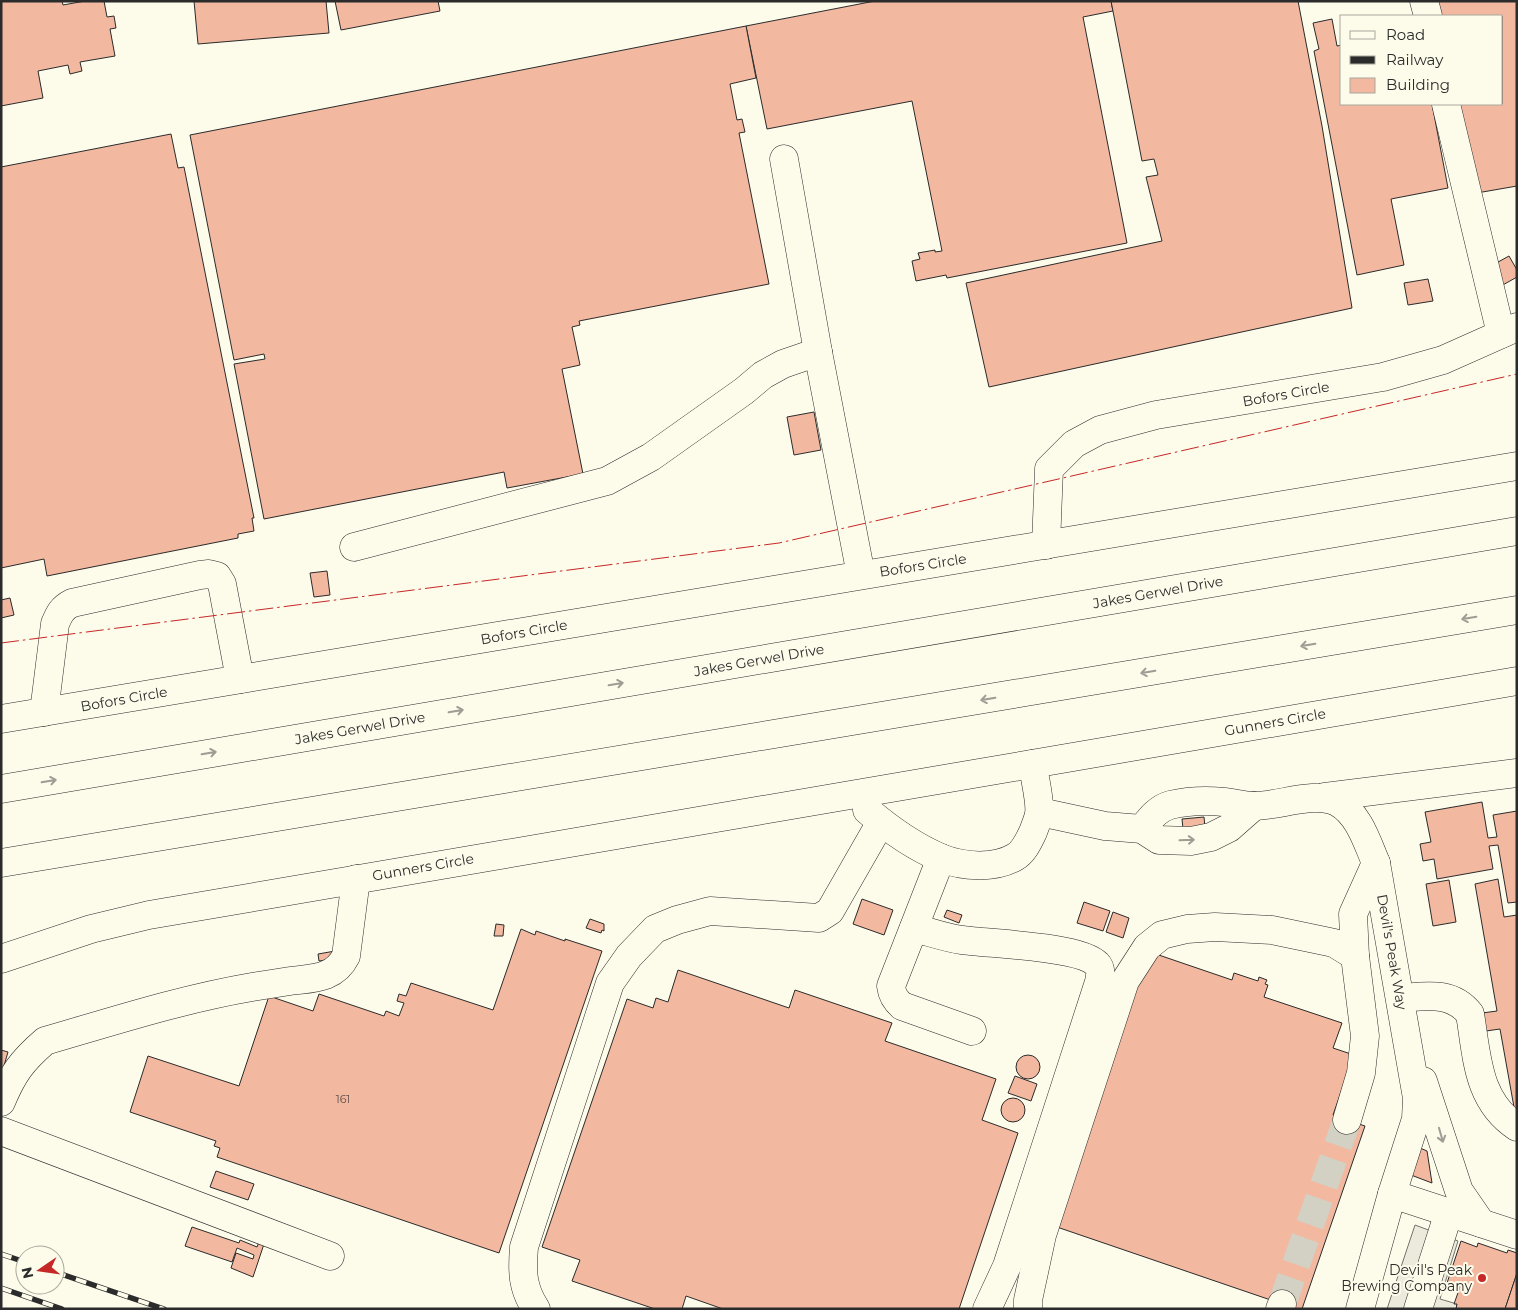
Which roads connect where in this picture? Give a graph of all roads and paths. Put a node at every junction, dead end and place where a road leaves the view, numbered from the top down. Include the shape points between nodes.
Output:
1 (1424, 1) edge
2 (1428, 15) edge
3 (1446, 105) edge
4 (784, 158) dead end
5 (1509, 331) edge
6 (818, 352) junction
7 (1517, 466) edge
8 (1517, 531) edge
9 (1046, 545) junction
10 (354, 547) dead end
11 (861, 575) junction
12 (1517, 610) edge
13 (240, 679) junction
14 (1517, 681) edge
15 (44, 712) junction
16 (1, 719) edge
17 (1033, 764) junction
18 (1517, 774) edge
19 (1, 789) edge
20 (850, 794) junction
21 (1326, 797) junction
22 (1254, 806) junction
23 (1040, 812) junction
24 (881, 822) junction
25 (1142, 829) junction
26 (942, 858) junction
27 (1376, 862) junction
28 (1, 863) edge
29 (356, 879) junction
30 (914, 928) junction
31 (1355, 956) junction
32 (1, 959) edge
33 (1401, 998) junction
34 (972, 1031) dead end
35 (1411, 1058) junction
36 (1, 1102) edge
37 (1347, 1120) tunnel mouth
38 (1517, 1127) edge
39 (1, 1131) edge
40 (1392, 1194) junction
41 (1449, 1212) junction
42 (1481, 1223) junction
43 (1517, 1234) edge
44 (330, 1256) dead end
45 (536, 1309) edge
46 (987, 1309) edge
47 (1028, 1309) edge
48 (1360, 1309) edge
49 (1418, 1309) edge

1 - 2 main road
3 - 5 main road via 1461,172
4 - 6 main road
5 - 9 main road, Bofors Circle via 1443,360 1382,377 1156,415 1100,430 1074,444 1049,469
6 - 10 main road via 763,375 651,457 607,480
6 - 11 main road
7 - 9 main road, Bofors Circle
19 -> 8 main road, Jakes Gerwel Drive
9 - 11 main road, Bofors Circle
11 - 13 main road, Bofors Circle
12 -> 28 main road
13 - 15 main road, Bofors Circle
13 - 15 main road via 222,584 217,576 200,575 65,607 55,624
14 - 17 main road, Gunners Circle
15 - 16 main road, Bofors Circle
17 - 20 main road, Gunners Circle
17 - 23 main road
18 - 21 main road
20 - 24 main road
20 - 29 main road, Gunners Circle
21 - 22 main road
21 - 27 main road, Devil's Peak Way via 1340,803 1355,818
22 - 25 main road via 1199,801 1171,805 1157,811
25 -> 22 main road via 1160,840 1191,841 1212,837 1229,828
23 - 25 main road via 1105,826
23 - 26 main road via 1029,841 1017,856 1000,864 961,863
24 - 26 main road
24 - 45 main road via 830,911 819,918 710,911 655,928 629,956 610,983 524,1247 522,1270 526,1289
26 - 30 main road
27 - 31 main road via 1352,914
27 - 33 main road, Devil's Peak Way
29 - 32 main road, Gunners Circle via 148,915 92,929
29 - 36 main road via 346,956 329,973 318,979 226,991 175,1002 46,1041 18,1067
30 - 34 main road via 891,986 895,1000 902,1006
30 - 46 main road via 960,940 1076,954 1098,964 1101,970 1007,1266
31 - 37 main road via 1365,1036 1361,1072
31 - 47 main road via 1334,943 1272,930 1215,927 1162,935 1147,947 1125,981 1042,1235
33 - 35 main road, Devil's Peak Way
33 - 38 main road via 1444,996 1467,1010 1480,1078 1505,1119
35 - 40 main road, Devil's Peak Way via 1417,1098 1416,1120
35 -> 42 main road via 1427,1088 1459,1191
39 - 44 main road
40 - 41 main road
40 - 48 main road, Devil's Peak Way
41 - 42 main road
41 - 49 main road
42 - 43 main road

